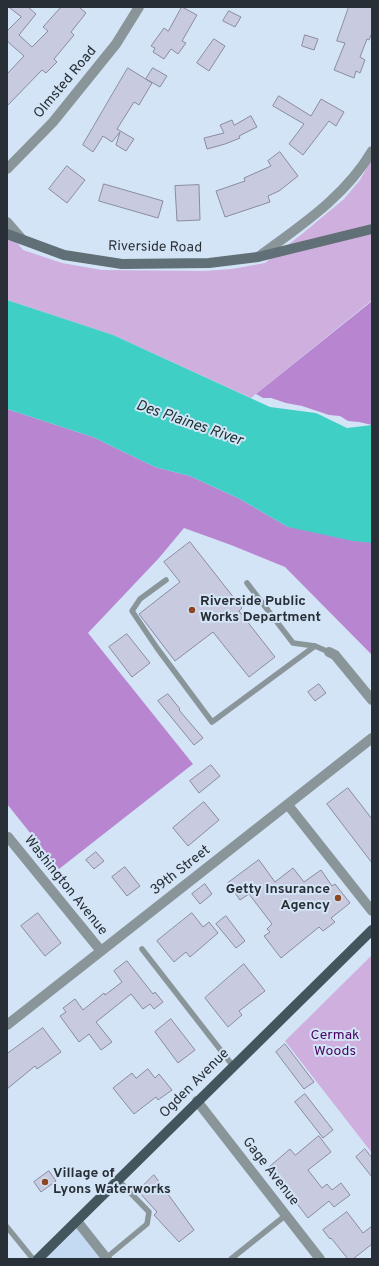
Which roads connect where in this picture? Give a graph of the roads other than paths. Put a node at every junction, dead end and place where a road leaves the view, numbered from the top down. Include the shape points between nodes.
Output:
1 (138, 7) edge
2 (372, 151) edge
3 (7, 169) edge
4 (7, 222) edge
5 (372, 230) edge
6 (7, 234) edge
7 (21, 238) junction
8 (258, 257) junction
9 (166, 580) dead end
10 (247, 583) dead end
11 (315, 646) junction
12 (329, 652) joint
13 (372, 700) edge
14 (372, 738) edge
15 (288, 805) junction
16 (8, 838) dead end
17 (372, 911) edge
18 (372, 930) edge
19 (142, 949) dead end
20 (101, 951) junction
21 (7, 1026) edge
22 (233, 1066) junction
23 (197, 1101) junction
24 (118, 1180) junction
25 (286, 1215) junction
26 (77, 1221) junction
27 (7, 1227) edge
28 (107, 1258) edge
29 (33, 1259) edge
30 (38, 1259) edge
31 (231, 1259) edge
32 (320, 1259) edge

1 - 3 street, Olmsted Road via 116,44 53,122
2 - 8 street via 363,166 328,205
4 - 7 street
5 - 8 street, Riverside Road
6 - 7 street, Riverside Road
7 - 8 street, Riverside Road via 64,255 122,264 209,262
9 - 11 lane via 140,599 132,611 212,722
10 - 11 lane via 293,643
11 - 12 lane
12 - 13 street via 335,655
14 - 15 street, 39th Street
15 - 17 street
15 - 20 street, 39th Street
16 - 20 street, Washington Avenue
18 - 22 main road, Ogden Avenue
19 - 22 lane
20 - 21 street, 39th Street
22 - 23 main road, Ogden Avenue
23 - 24 main road, Ogden Avenue
23 - 25 street, Gage Avenue
24 - 26 main road, Ogden Avenue
24 - 28 lane via 149,1212 147,1224
25 - 31 lane
25 - 32 street, Gage Avenue
26 - 28 street
26 - 30 main road, Ogden Avenue
27 - 29 lane

